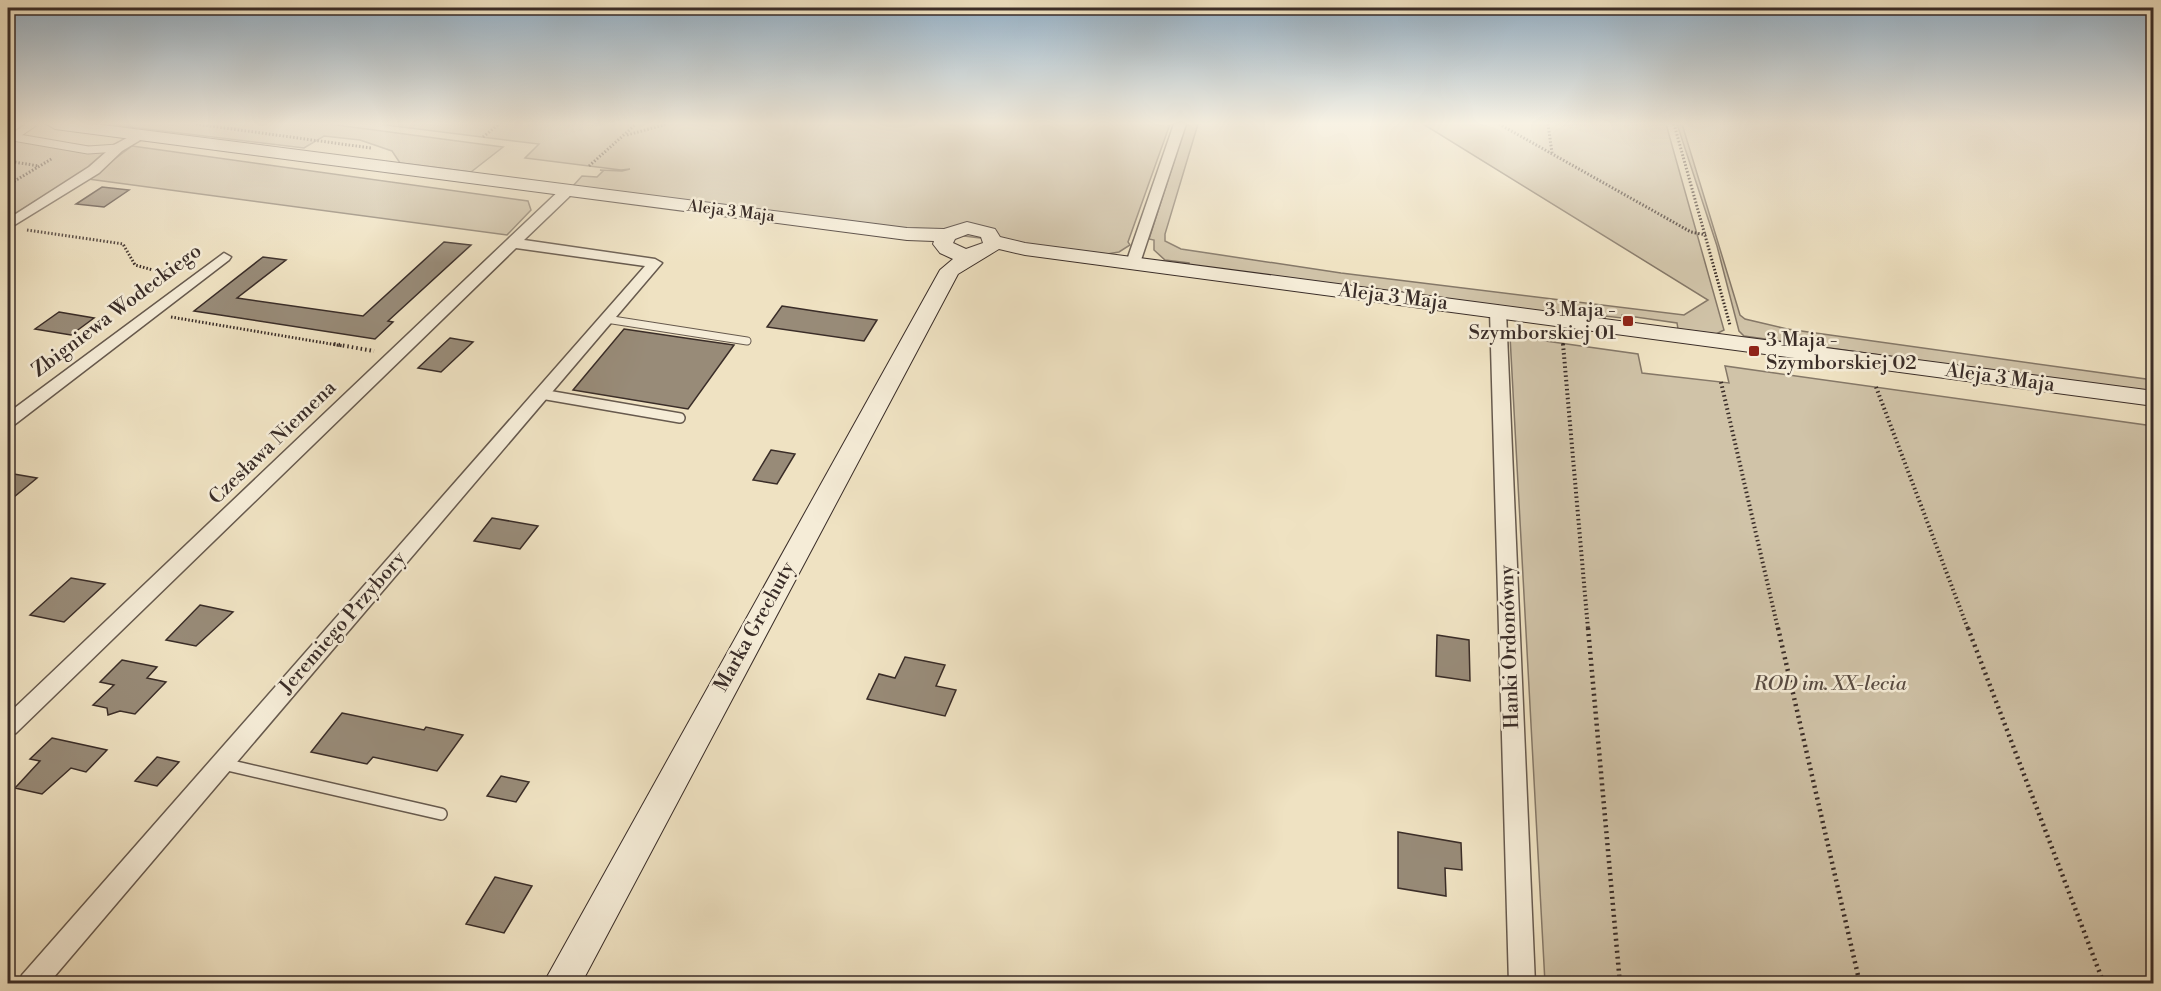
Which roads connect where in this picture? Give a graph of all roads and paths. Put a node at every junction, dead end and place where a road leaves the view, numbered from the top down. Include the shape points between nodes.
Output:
1 (32, 170) edge
2 (94, 170) edge
3 (411, 170) edge
4 (1164, 170) edge
5 (1582, 170) edge
6 (1687, 170) edge
7 (8, 185) edge
8 (568, 190) junction
9 (13, 227) edge
10 (1706, 236) junction
11 (512, 243) junction
12 (985, 248) junction
13 (947, 250) junction
14 (224, 257) dead end
15 (1133, 263) junction
16 (209, 269) junction
17 (1498, 311) junction
18 (150, 314) junction
19 (1728, 317) dead end
20 (606, 319) junction
21 (747, 341) dead end
22 (1563, 343) dead end
23 (396, 355) junction
24 (1720, 382) dead end
25 (1876, 387) dead end
26 (541, 394) junction
27 (2154, 399) edge
28 (680, 417) dead end
29 (8, 421) edge
30 (8, 728) edge
31 (221, 764) junction
32 (441, 814) dead end
33 (31, 984) edge
34 (561, 984) edge
35 (1522, 984) edge
36 (1620, 984) edge
37 (1860, 984) edge
38 (2104, 984) edge

1 - 7 path
2 - 9 street
3 - 8 street, Aleja 3 Maja
4 - 15 street
5 - 10 path via 1691,232
6 - 10 path
8 - 11 street, Czesława Niemena
8 - 13 street, Aleja 3 Maja via 907,234
9 - 16 path via 123,244 135,265 147,269
10 - 19 path
11 - 20 street, Jeremiego Przybory via 655,263
11 - 23 street, Czesława Niemena
12 - 13 street, Marka Grechuty
12 - 13 street via 988,232 975,228 959,229
12 - 15 street, Aleja 3 Maja via 1025,249
13 - 34 street, Marka Grechuty
14 - 16 street, Zbigniewa Wodeckiego
15 - 17 street, Aleja 3 Maja
16 - 18 street, Zbigniewa Wodeckiego
17 - 27 street, Aleja 3 Maja
17 - 35 street, Hanki Ordonówny
18 - 23 path
18 - 29 street, Zbigniewa Wodeckiego
20 - 21 lane
20 - 26 street, Jeremiego Przybory
22 - 36 path
23 - 30 street, Czesława Niemena
24 - 37 path
25 - 38 path
26 - 28 lane
26 - 31 street, Jeremiego Przybory
31 - 32 lane
31 - 33 street, Jeremiego Przybory

